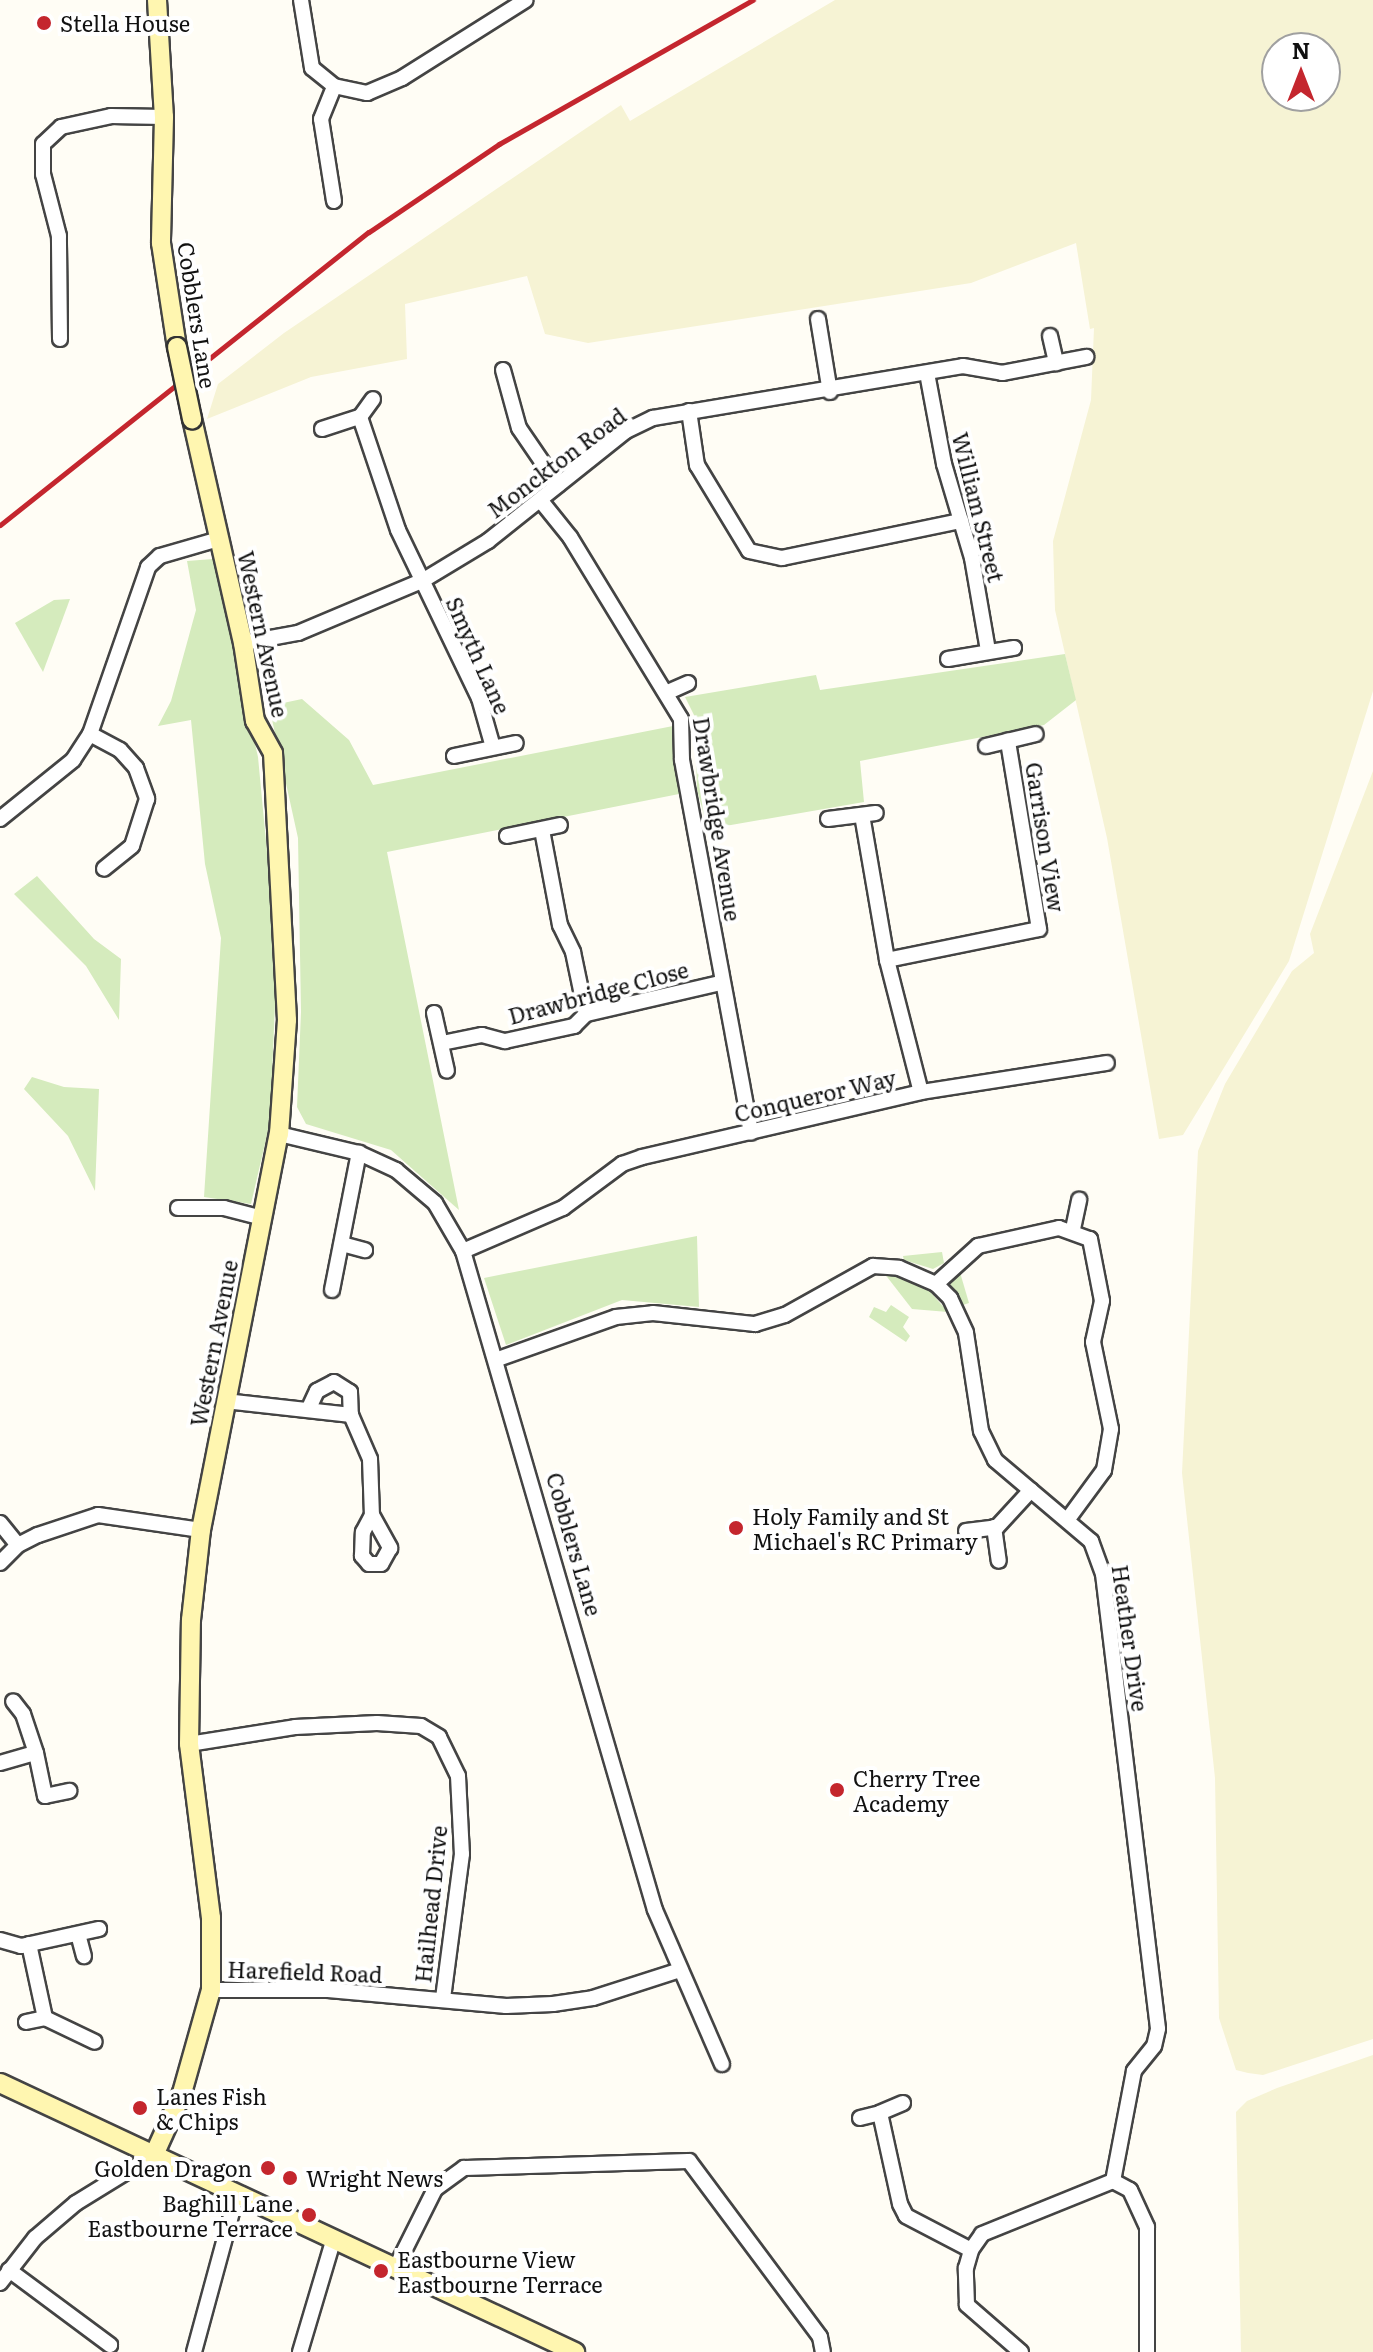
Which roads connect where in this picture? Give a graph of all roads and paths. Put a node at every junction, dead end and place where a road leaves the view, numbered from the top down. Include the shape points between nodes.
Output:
1 (157, 0) edge
2 (301, 0) edge
3 (526, 0) edge
4 (334, 86) junction
5 (164, 117) junction
6 (334, 201) dead end
7 (818, 319) dead end
8 (1050, 336) dead end
9 (60, 339) dead end
10 (1086, 357) dead end
11 (1056, 363) junction
12 (503, 370) dead end
13 (927, 373) junction
14 (830, 392) junction
15 (373, 399) dead end
16 (689, 411) junction
17 (360, 417) junction
18 (322, 429) dead end
19 (558, 485) junction
20 (541, 501) junction
21 (961, 521) junction
22 (219, 539) junction
23 (422, 581) junction
24 (243, 643) junction
25 (1014, 648) dead end
26 (988, 651) junction
27 (948, 659) dead end
28 (688, 683) dead end
29 (668, 692) junction
30 (90, 734) junction
31 (1036, 734) dead end
32 (1008, 741) junction
33 (516, 743) dead end
34 (986, 746) dead end
35 (493, 747) junction
36 (454, 756) dead end
37 (0, 819) edge
38 (828, 819) dead end
39 (560, 825) dead end
40 (542, 830) junction
41 (507, 836) dead end
42 (104, 869) dead end
43 (887, 960) junction
44 (720, 983) junction
45 (434, 1013) dead end
46 (586, 1014) junction
47 (442, 1043) junction
48 (1107, 1063) dead end
49 (447, 1071) dead end
50 (921, 1092) junction
51 (751, 1133) junction
52 (279, 1134) junction
53 (359, 1153) junction
54 (1079, 1200) dead end
55 (178, 1208) dead end
56 (263, 1218) junction
57 (1073, 1229) junction
58 (342, 1244) junction
59 (365, 1250) dead end
60 (463, 1251) junction
61 (936, 1284) junction
62 (332, 1290) dead end
63 (498, 1359) junction
64 (225, 1401) junction
65 (309, 1408) junction
66 (351, 1415) junction
67 (1031, 1490) junction
68 (372, 1515) dead end
69 (1068, 1519) junction
70 (0, 1523) edge
71 (994, 1527) junction
72 (201, 1530) junction
73 (966, 1531) dead end
74 (18, 1545) junction
75 (999, 1561) dead end
76 (0, 1563) edge
77 (13, 1701) dead end
78 (189, 1744) junction
79 (36, 1753) junction
80 (0, 1763) edge
81 (69, 1791) dead end
82 (99, 1929) dead end
83 (78, 1934) junction
84 (0, 1940) edge
85 (29, 1944) junction
86 (84, 1956) dead end
87 (680, 1970) junction
88 (211, 1990) junction
89 (443, 1999) junction
90 (45, 2018) junction
91 (26, 2022) dead end
92 (95, 2042) dead end
93 (722, 2064) dead end
94 (0, 2083) edge
95 (903, 2103) dead end
96 (880, 2113) junction
97 (860, 2118) dead end
98 (154, 2155) junction
99 (1113, 2181) junction
100 (237, 2194) junction
101 (334, 2238) junction
102 (971, 2250) junction
103 (397, 2265) junction
104 (4, 2277) edge
105 (110, 2345) dead end
106 (194, 2352) edge
107 (300, 2352) edge
108 (575, 2352) edge
109 (823, 2352) edge
110 (1021, 2352) edge
111 (1147, 2352) edge

1 - 5 street, Cobblers Lane
2 - 4 street via 307,55 312,68
3 - 4 street via 383,89 350,92
4 - 6 street via 321,119
5 - 9 street via 111,116 61,127 43,144 43,174 59,236
5 - 22 street, Cobblers Lane, bridge via 161,243 177,347
7 - 14 street
8 - 11 street
10 - 11 street, Monckton Road
11 - 13 street, Monckton Road via 1002,373 963,366
12 - 19 street via 519,428
13 - 14 street, Monckton Road
13 - 21 street, William Street
14 - 16 street, Monckton Road
15 - 17 street
16 - 19 street, Monckton Road via 653,418 626,431
16 - 21 street via 697,465 749,551 782,558
17 - 18 street
17 - 23 street, Smyth Lane via 398,530
19 - 20 street, Monckton Road
20 - 23 street, Monckton Road
20 - 29 street, Drawbridge Avenue
21 - 26 street, William Street
22 - 24 street, Western Avenue
22 - 30 street via 160,556 148,567
23 - 24 street, Monckton Road via 298,633
23 - 35 street, Smyth Lane via 479,698
24 - 52 street, Western Avenue via 255,721 273,753 283,876 287,1020
25 - 26 street
26 - 27 street
28 - 29 street
29 - 44 street, Drawbridge Avenue via 681,719 682,760
30 - 37 street via 73,760
30 - 42 street via 120,750 136,768 147,799 132,846
31 - 32 street, Garrison View
32 - 34 street, Garrison View
32 - 43 street, Garrison View via 1039,929
33 - 35 street, Smyth Lane
35 - 36 street, Smyth Lane
38 - 43 street, Conqueror Way via 869,814
39 - 40 street
40 - 41 street
40 - 46 street via 560,925 573,952
43 - 50 street, Conqueror Way
44 - 46 street, Drawbridge Close
44 - 51 street, Drawbridge Avenue
45 - 47 street
46 - 47 street, Drawbridge Close via 574,1026 505,1041 482,1035
47 - 49 street
48 - 50 street
50 - 51 street, Conqueror Way
51 - 60 street, Conqueror Way via 622,1164 563,1208
52 - 53 street, Cobblers Lane
52 - 56 street, Western Avenue
53 - 58 street
53 - 60 street, Cobblers Lane via 415,1183 435,1203
54 - 57 street
55 - 56 street via 224,1208
56 - 64 street, Western Avenue
57 - 61 street via 971,1249
57 - 69 street via 1090,1239 1095,1251 1102,1301 1093,1342 1111,1429 1104,1470
58 - 59 street
58 - 62 street
60 - 63 street, Cobblers Lane
61 - 63 street via 899,1268 873,1266 785,1315 755,1324 653,1313 616,1317
61 - 67 street, Heather Drive via 964,1325 981,1431 995,1460
63 - 87 street, Cobblers Lane via 655,1910
64 - 65 street
64 - 72 street, Western Avenue
65 - 66 street
65 - 66 street via 317,1391 334,1382 350,1392
66 - 68 street via 370,1459
67 - 69 street, Heather Drive
67 - 71 street
69 - 99 street, Heather Drive via 1091,1541 1103,1574 1158,2029 1154,2046 1131,2081
70 - 74 street
71 - 73 street
71 - 75 street
72 - 74 street via 98,1515
72 - 78 street, Western Avenue via 191,1620
74 - 76 street
77 - 79 street
78 - 88 street, Western Avenue via 212,1931
78 - 89 street, Hailhead Drive via 295,1727 377,1723 421,1726 439,1737 458,1776 462,1854
79 - 80 street
79 - 81 street via 45,1796
82 - 83 street
83 - 85 street
83 - 86 street
84 - 85 street
85 - 90 street
87 - 89 street, Harefield Road via 593,1998 553,2004
87 - 93 street, Cobblers Lane
88 - 89 street, Harefield Road via 328,1990
88 - 98 street, Western Avenue via 182,2093
90 - 91 street
90 - 92 street
94 - 98 street
95 - 96 street
96 - 97 street
96 - 102 street via 906,2216
98 - 100 street
98 - 104 street via 76,2203 35,2238
99 - 102 street via 982,2234
99 - 111 street via 1130,2190 1147,2227
100 - 101 street
100 - 106 street
101 - 103 street
101 - 107 street
102 - 110 street via 967,2305
103 - 108 street
103 - 109 street via 435,2189 464,2168 689,2161 820,2337
104 - 105 street

